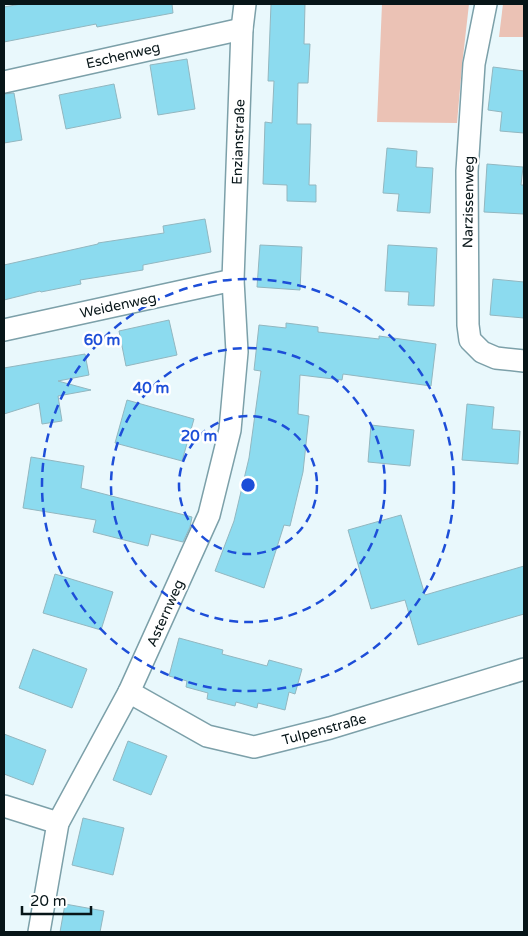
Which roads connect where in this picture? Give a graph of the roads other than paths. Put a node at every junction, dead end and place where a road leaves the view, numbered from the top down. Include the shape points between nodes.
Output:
1 (245, 4) edge
2 (486, 4) edge
3 (242, 28) junction
4 (4, 82) edge
5 (233, 280) junction
6 (4, 330) edge
7 (524, 361) edge
8 (524, 669) edge
9 (129, 692) junction
10 (4, 806) edge
11 (58, 823) junction
12 (39, 932) edge

1 - 3 street, Enzianstraße
2 - 7 street, Narzissenweg via 474,64 467,171 468,325 470,340 482,352 496,358
3 - 4 street, Eschenweg
3 - 5 street, Enzianstraße
5 - 6 street, Weidenweg
5 - 9 street, Asternweg via 237,352 230,430 209,515
8 - 9 street, Tulpenstraße via 330,728 254,747 207,736
9 - 11 street, Asternweg
10 - 11 street
11 - 12 street, Asternweg

